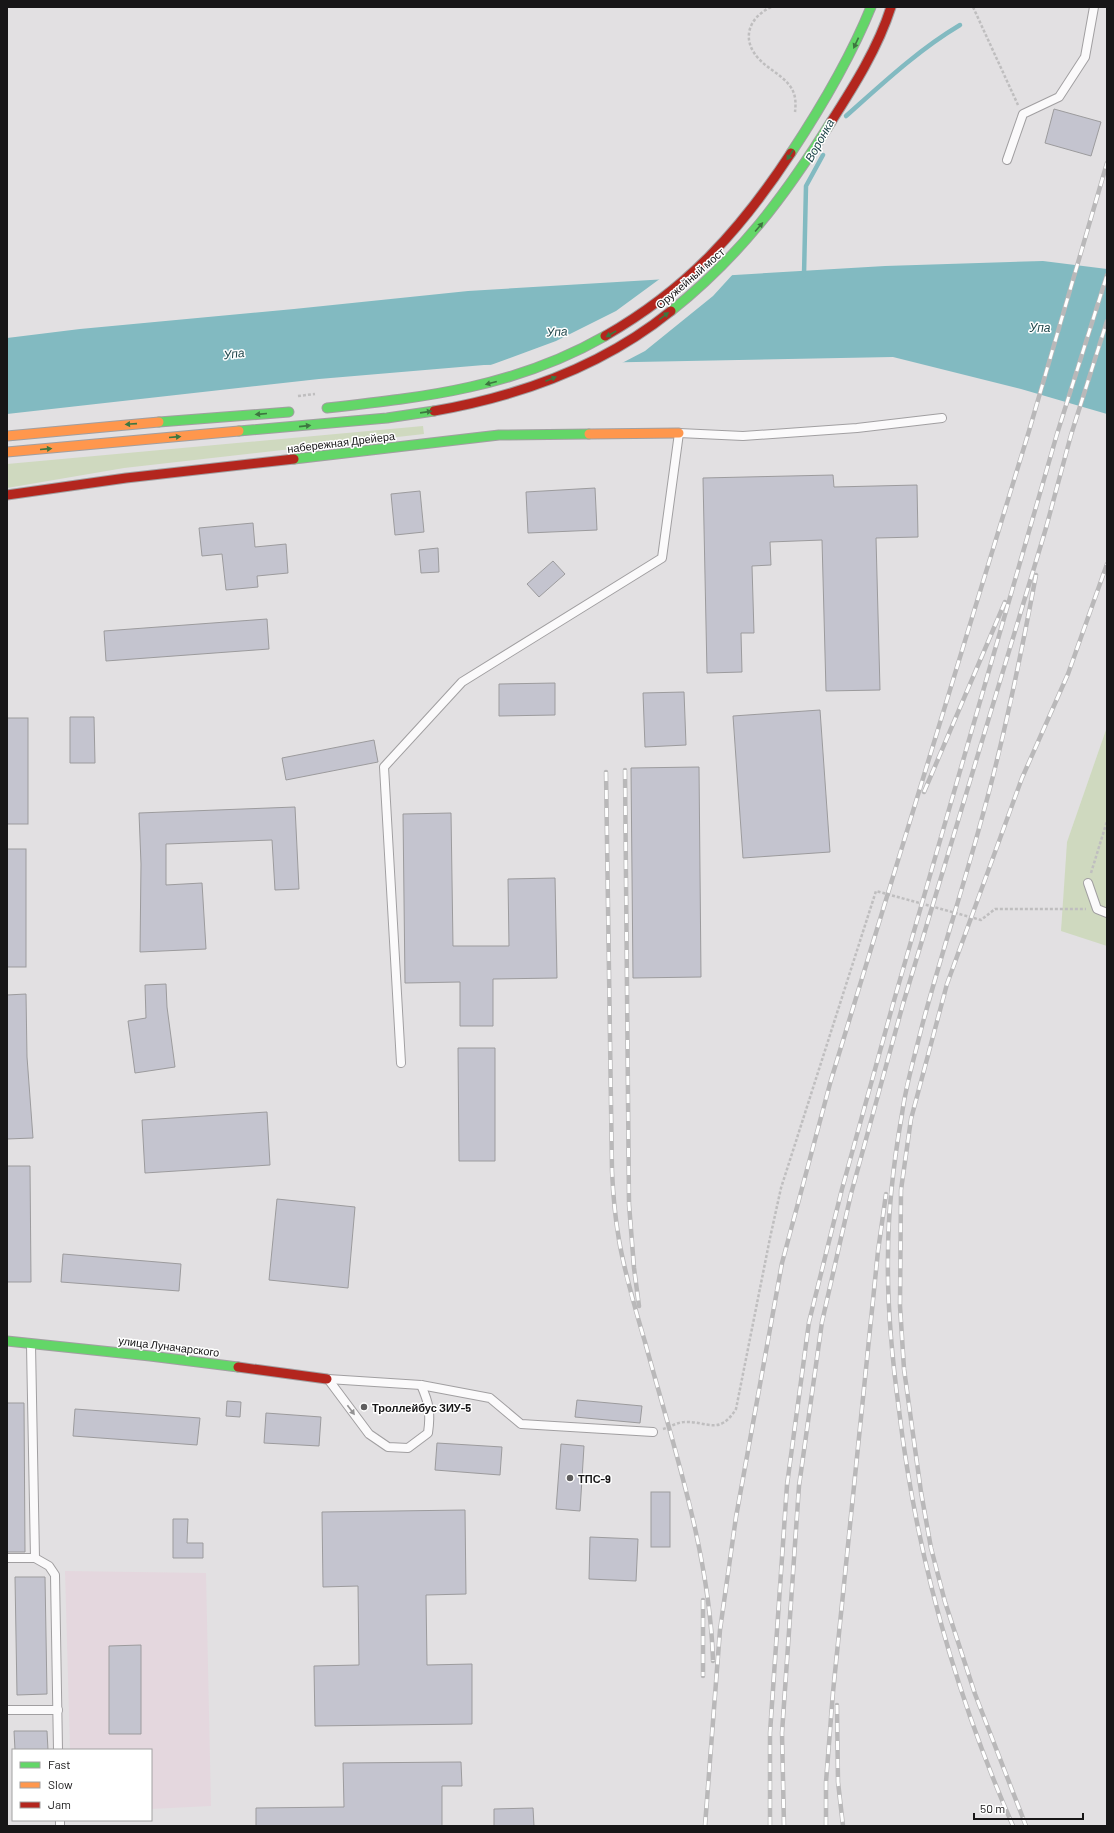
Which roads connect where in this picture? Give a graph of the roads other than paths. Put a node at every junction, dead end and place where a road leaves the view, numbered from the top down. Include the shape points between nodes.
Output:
1 (871, 7) edge
2 (891, 7) edge
3 (1094, 7) edge
4 (1007, 160) dead end
5 (320, 409) dead end
6 (296, 411) dead end
7 (942, 418) dead end
8 (679, 433) junction
9 (7, 436) edge
10 (7, 452) edge
11 (7, 495) edge
12 (1088, 883) road end
13 (1107, 913) edge
14 (401, 1063) dead end
15 (7, 1341) edge
16 (31, 1343) junction
17 (327, 1378) junction
18 (421, 1384) junction
19 (653, 1432) road end
20 (7, 1558) edge
21 (35, 1558) junction
22 (7, 1710) edge
23 (58, 1710) junction
24 (58, 1749) edge

1 -> 5 main road, Оружейный мост via 836,82 765,194 750,214 700,266 662,299 601,339 540,366 467,389
10 -> 2 main road, Оружейный мост via 387,418 471,403 524,390 603,356 628,342 686,299 727,262 777,205 843,105 888,18
3 - 4 lane via 1085,57 1060,96 1023,114
6 -> 9 main road
7 - 8 lane via 857,428 743,436
8 - 11 main road, набережная Дрейера via 499,435 126,478
8 - 14 lane via 662,558 462,682 384,767
12 - 13 lane via 1097,908
15 - 16 main road, улица Луначарского
16 - 17 main road, улица Луначарского
16 - 21 lane
17 - 18 lane
17 -> 18 lane via 369,1434 388,1447 408,1448 428,1433 429,1402
18 - 19 lane via 490,1398 521,1424
20 - 21 lane
21 - 23 lane via 49,1566 55,1575
22 - 23 lane
23 - 24 lane

